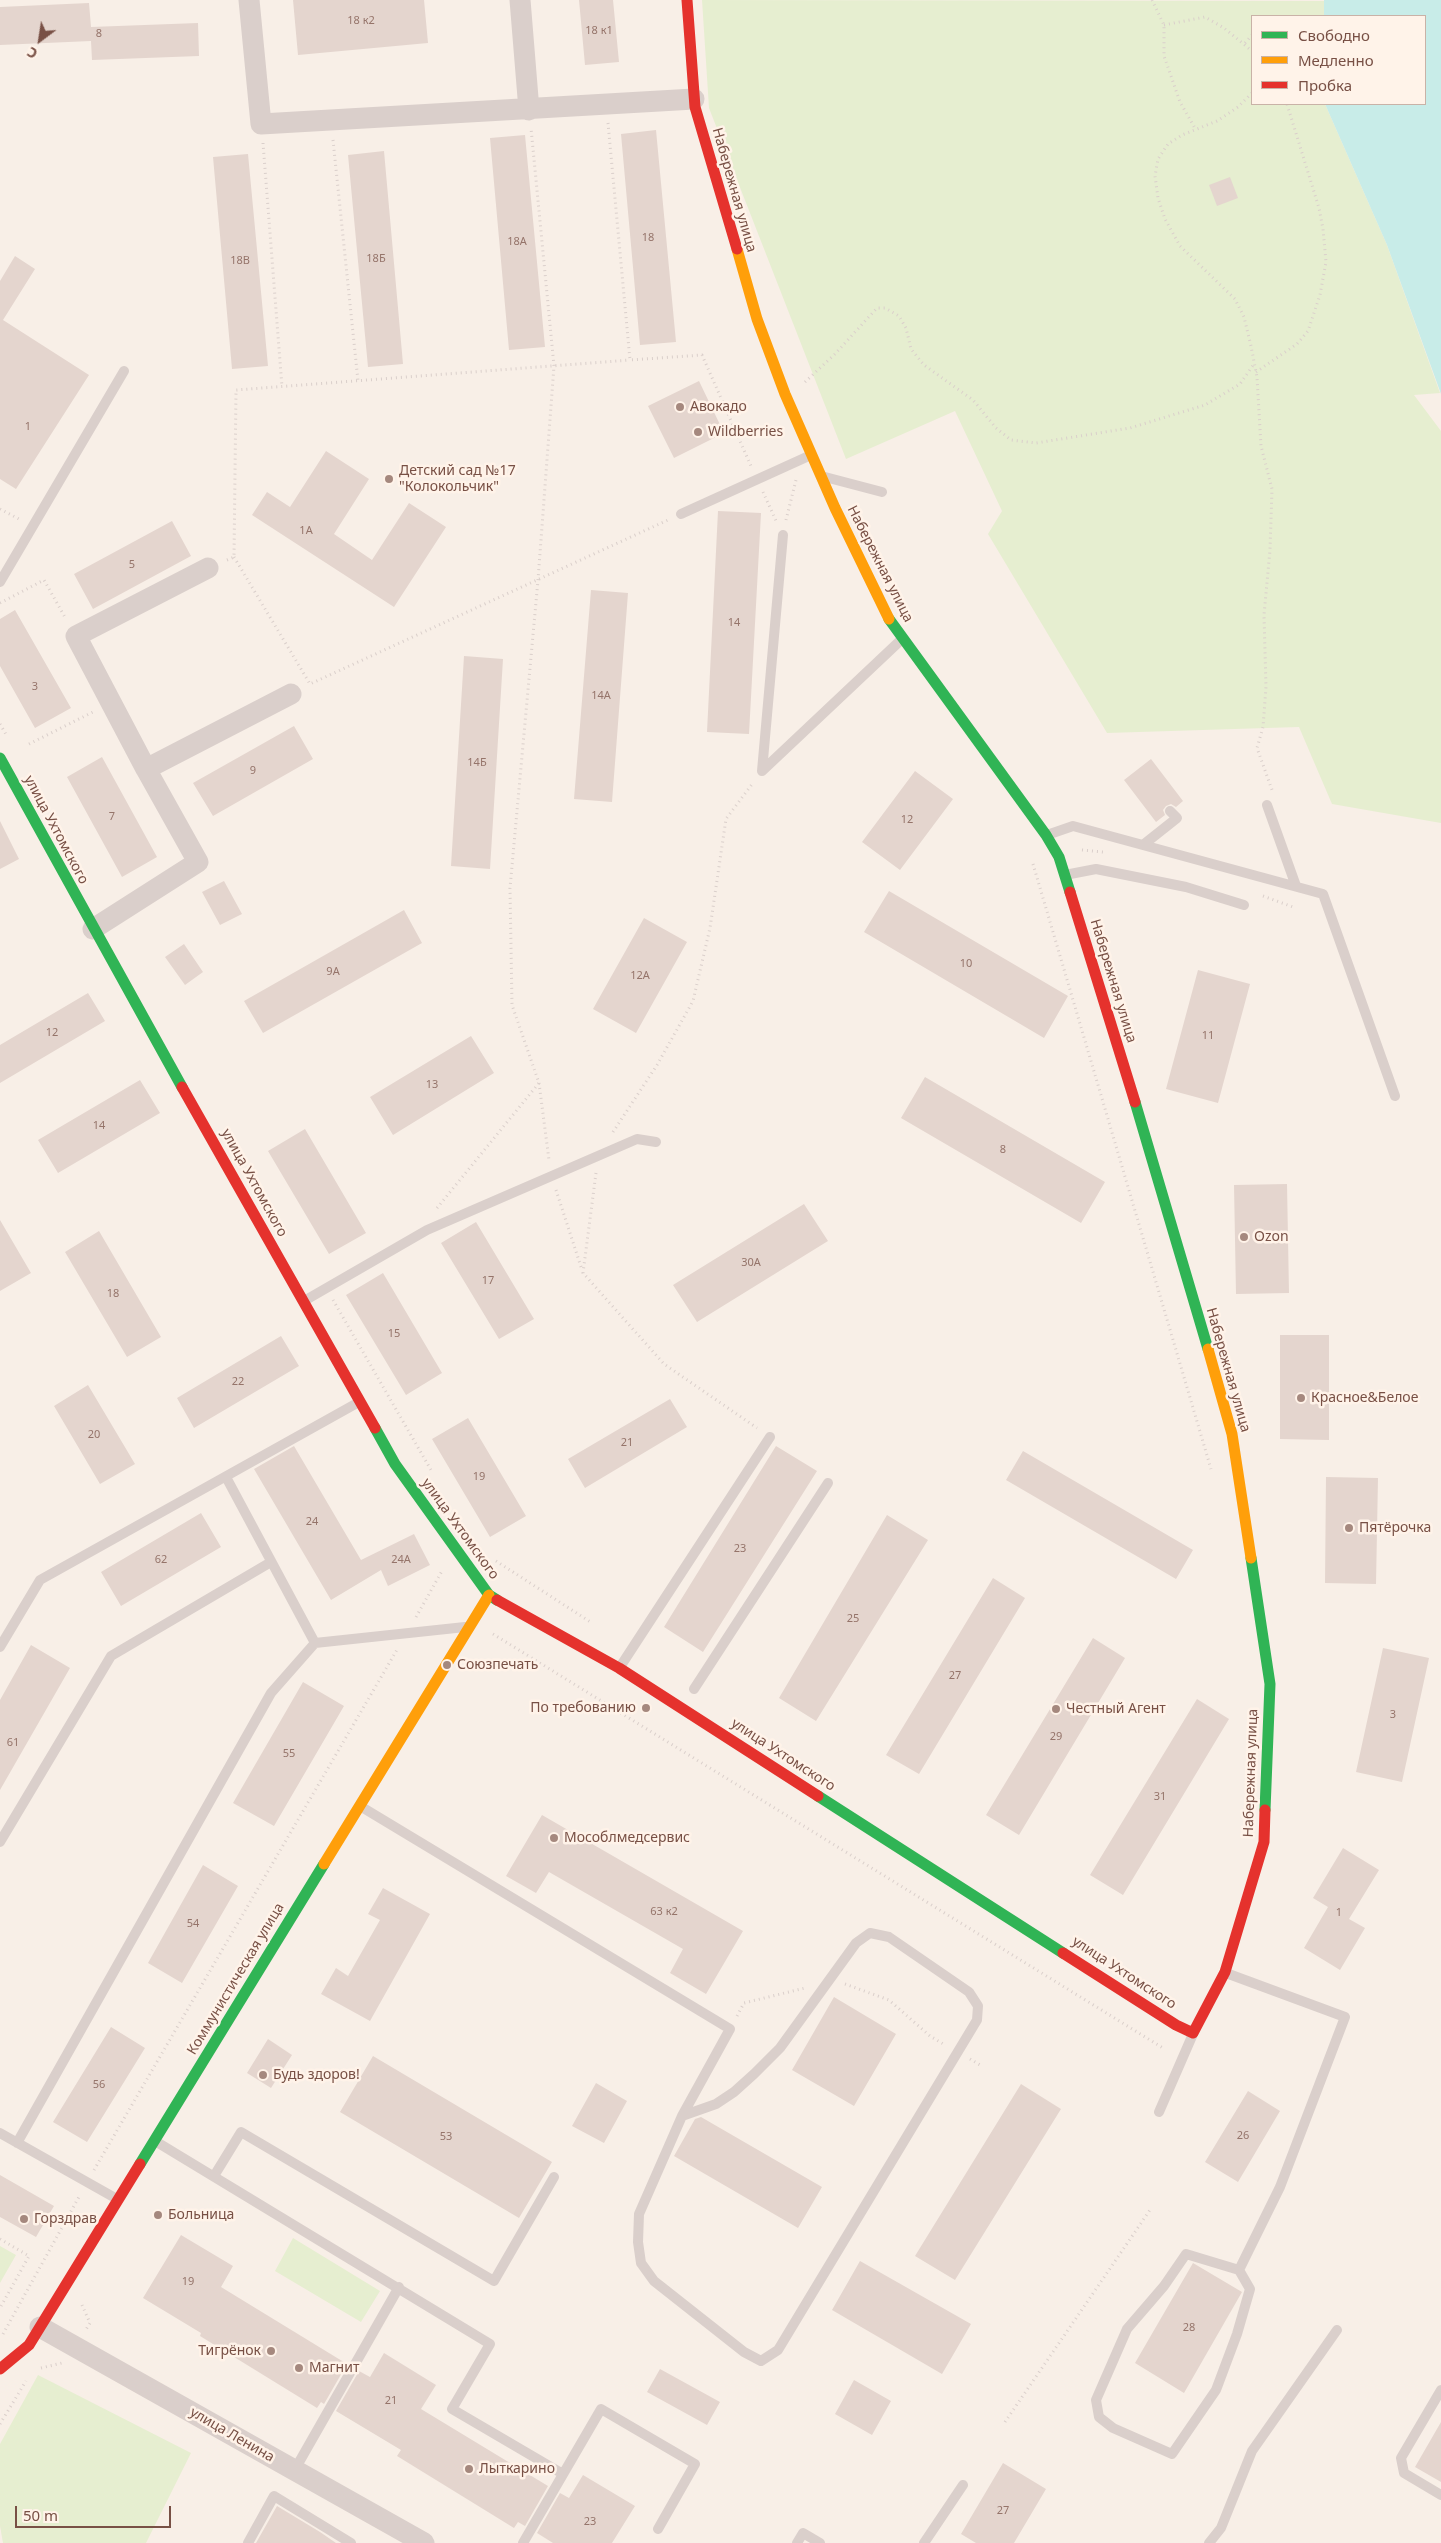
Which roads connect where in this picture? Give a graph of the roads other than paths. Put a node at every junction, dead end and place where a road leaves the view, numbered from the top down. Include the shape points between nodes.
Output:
1 (249, 0) edge
2 (520, 0) edge
3 (688, 0) edge
4 (694, 100) junction
5 (529, 110) junction
6 (124, 371) dead end
7 (806, 457) junction
8 (821, 476) junction
9 (882, 492) dead end
10 (680, 514) road end
11 (783, 535) road end
12 (208, 568) road end
13 (0, 582) edge
14 (903, 638) junction
15 (291, 694) dead end
16 (0, 758) edge
17 (146, 769) junction
18 (1266, 805) dead end
19 (1170, 811) dead end
20 (1046, 835) junction
21 (1143, 845) junction
22 (1064, 875) junction
23 (1296, 886) junction
24 (1244, 905) dead end
25 (93, 929) junction
26 (1395, 1096) dead end
27 (656, 1142) dead end
28 (303, 1302) junction
29 (360, 1402) junction
30 (770, 1437) road end
31 (226, 1477) junction
32 (828, 1483) dead end
33 (271, 1562) junction
34 (489, 1596) junction
35 (471, 1626) junction
36 (315, 1643) junction
37 (0, 1647) edge
38 (619, 1668) junction
39 (694, 1689) dead end
40 (359, 1806) junction
41 (0, 1842) edge
42 (1225, 1972) junction
43 (1193, 2033) junction
44 (1159, 2112) dead end
45 (682, 2116) junction
46 (0, 2133) edge
47 (154, 2140) junction
48 (17, 2143) junction
49 (214, 2176) junction
50 (554, 2177) dead end
51 (118, 2200) junction
52 (1239, 2270) junction
53 (399, 2287) junction
54 (1338, 2330) dead end
55 (35, 2336) junction
56 (0, 2369) edge
57 (8, 2378) dead end
58 (1441, 2390) edge
59 (294, 2471) junction
60 (563, 2474) junction
61 (963, 2485) dead end
62 (1441, 2495) edge
63 (658, 2529) dead end
64 (248, 2543) edge
65 (351, 2543) edge
66 (424, 2543) edge
67 (523, 2543) edge
68 (797, 2543) edge
69 (820, 2543) edge
70 (924, 2543) edge
71 (1209, 2543) edge

1 - 5 street via 261,124
2 - 5 street
3 - 4 street, Набережная улица
4 - 5 street
4 - 7 street, Набережная улица via 757,319
6 - 13 lane
7 - 8 street, Набережная улица
7 - 10 lane
8 - 9 lane
8 - 14 street, Набережная улица via 889,619
11 - 14 lane via 762,771
12 - 17 street via 76,636
14 - 20 street, Набережная улица
15 - 17 street
16 - 25 street, улица Ухтомского
17 - 25 street via 198,862
18 - 23 lane
19 - 21 lane via 1177,818
20 - 21 lane via 1073,826
20 - 22 street, Набережная улица via 1059,857
21 - 23 lane
22 - 24 lane via 1096,869 1186,887
22 - 42 street, Набережная улица via 1151,1154 1232,1434 1268,1675 1264,1842
23 - 26 lane via 1323,894
25 - 28 street, улица Ухтомского
27 - 28 lane via 637,1139 598,1154 413,1238
28 - 29 street, улица Ухтомского
29 - 31 lane
29 - 34 street, улица Ухтомского via 395,1464
30 - 38 lane
31 - 33 lane
31 - 37 lane via 40,1580
32 - 39 lane
33 - 36 lane
33 - 41 lane via 111,1656
34 - 35 street, Коммунистическая улица
34 - 38 street, улица Ухтомского
35 - 36 lane
35 - 40 street, Коммунистическая улица
36 - 48 lane via 271,1693
38 - 43 street, улица Ухтомского
40 - 45 lane via 730,2029
40 - 47 street, Коммунистическая улица
42 - 43 street, Набережная улица
42 - 52 lane via 1345,2017 1280,2188
43 - 44 lane
45 - 45 lane via 716,2104 754,2074 780,2048 856,1943 870,1933 889,1937 969,1992 978,2006 977,2020 778,2350 761,2361 744,2352 654,2281 641,2263 639,2214
46 - 48 lane
47 - 49 lane
47 - 51 street, Коммунистическая улица
48 - 51 lane
49 - 50 lane via 241,2132 494,2281
49 - 53 lane
51 - 55 street, Коммунистическая улица
52 - 52 lane via 1250,2289 1237,2334 1216,2390 1172,2454 1113,2428 1099,2417 1096,2400 1127,2329 1186,2254
53 - 59 lane
53 - 60 lane via 490,2344 452,2409
54 - 71 lane via 1252,2451 1221,2528
55 - 56 street, Коммунистическая улица
55 - 57 street
55 - 59 street, улица Ленина
58 - 62 lane via 1400,2458 1404,2473
59 - 66 street, улица Ленина
60 - 63 lane via 601,2409 695,2464
60 - 67 lane
61 - 70 lane
64 - 65 lane via 274,2496
68 - 69 lane via 802,2533

